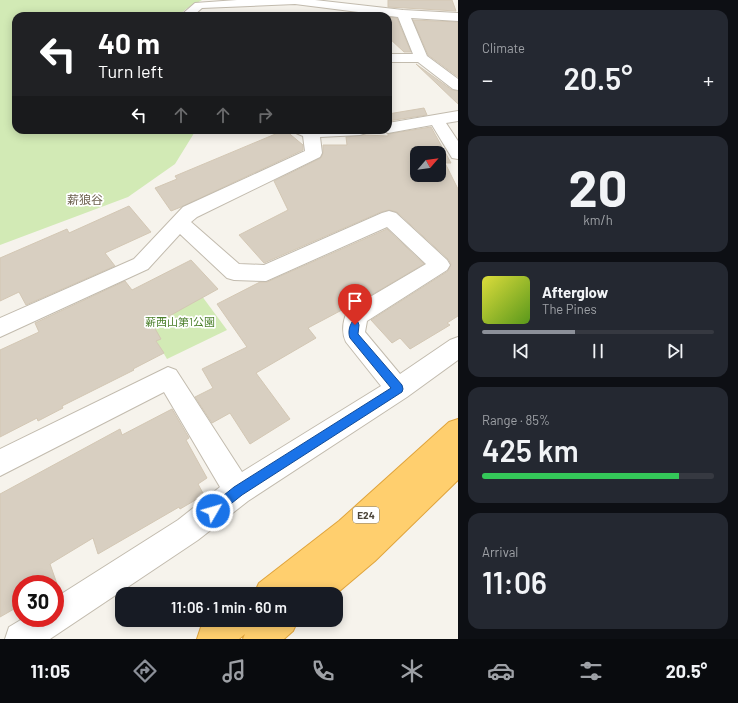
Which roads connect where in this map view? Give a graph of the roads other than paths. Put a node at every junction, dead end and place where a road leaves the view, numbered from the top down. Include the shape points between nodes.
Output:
1 (295, 0) edge
2 (191, 12) edge
3 (388, 12) edge
4 (392, 13) edge
5 (403, 14) junction
6 (458, 16) edge
7 (392, 58) edge
8 (421, 58) junction
9 (458, 86) edge
10 (458, 116) edge
11 (437, 120) junction
12 (392, 127) edge
13 (308, 134) edge
14 (458, 154) edge
15 (180, 223) junction
16 (0, 328) edge
17 (458, 348) edge
18 (398, 389) junction
19 (458, 431) edge
20 (458, 461) edge
21 (0, 463) edge
22 (238, 491) junction
23 (279, 587) edge
24 (321, 587) edge
25 (64, 611) edge
26 (39, 627) edge
27 (228, 627) edge
28 (274, 627) edge
29 (21, 639) edge
30 (213, 639) edge
31 (259, 639) edge

1 - 2 street via 199,5
1 - 3 street
4 - 5 street
5 - 6 street
5 - 8 street
7 - 8 street
8 - 9 street
10 - 11 street
11 - 12 street
11 - 14 street
13 - 15 street via 314,153 190,212
15 - 16 street via 141,264
15 - 18 street via 234,272 266,273 388,218 440,265 356,316 354,335
17 - 18 street
18 - 22 street
19 - 23 highway, E24 via 349,531
20 - 24 highway, E24
21 - 22 street via 168,378
22 - 25 street via 188,530
26 - 29 street
27 - 30 highway
28 - 31 highway

